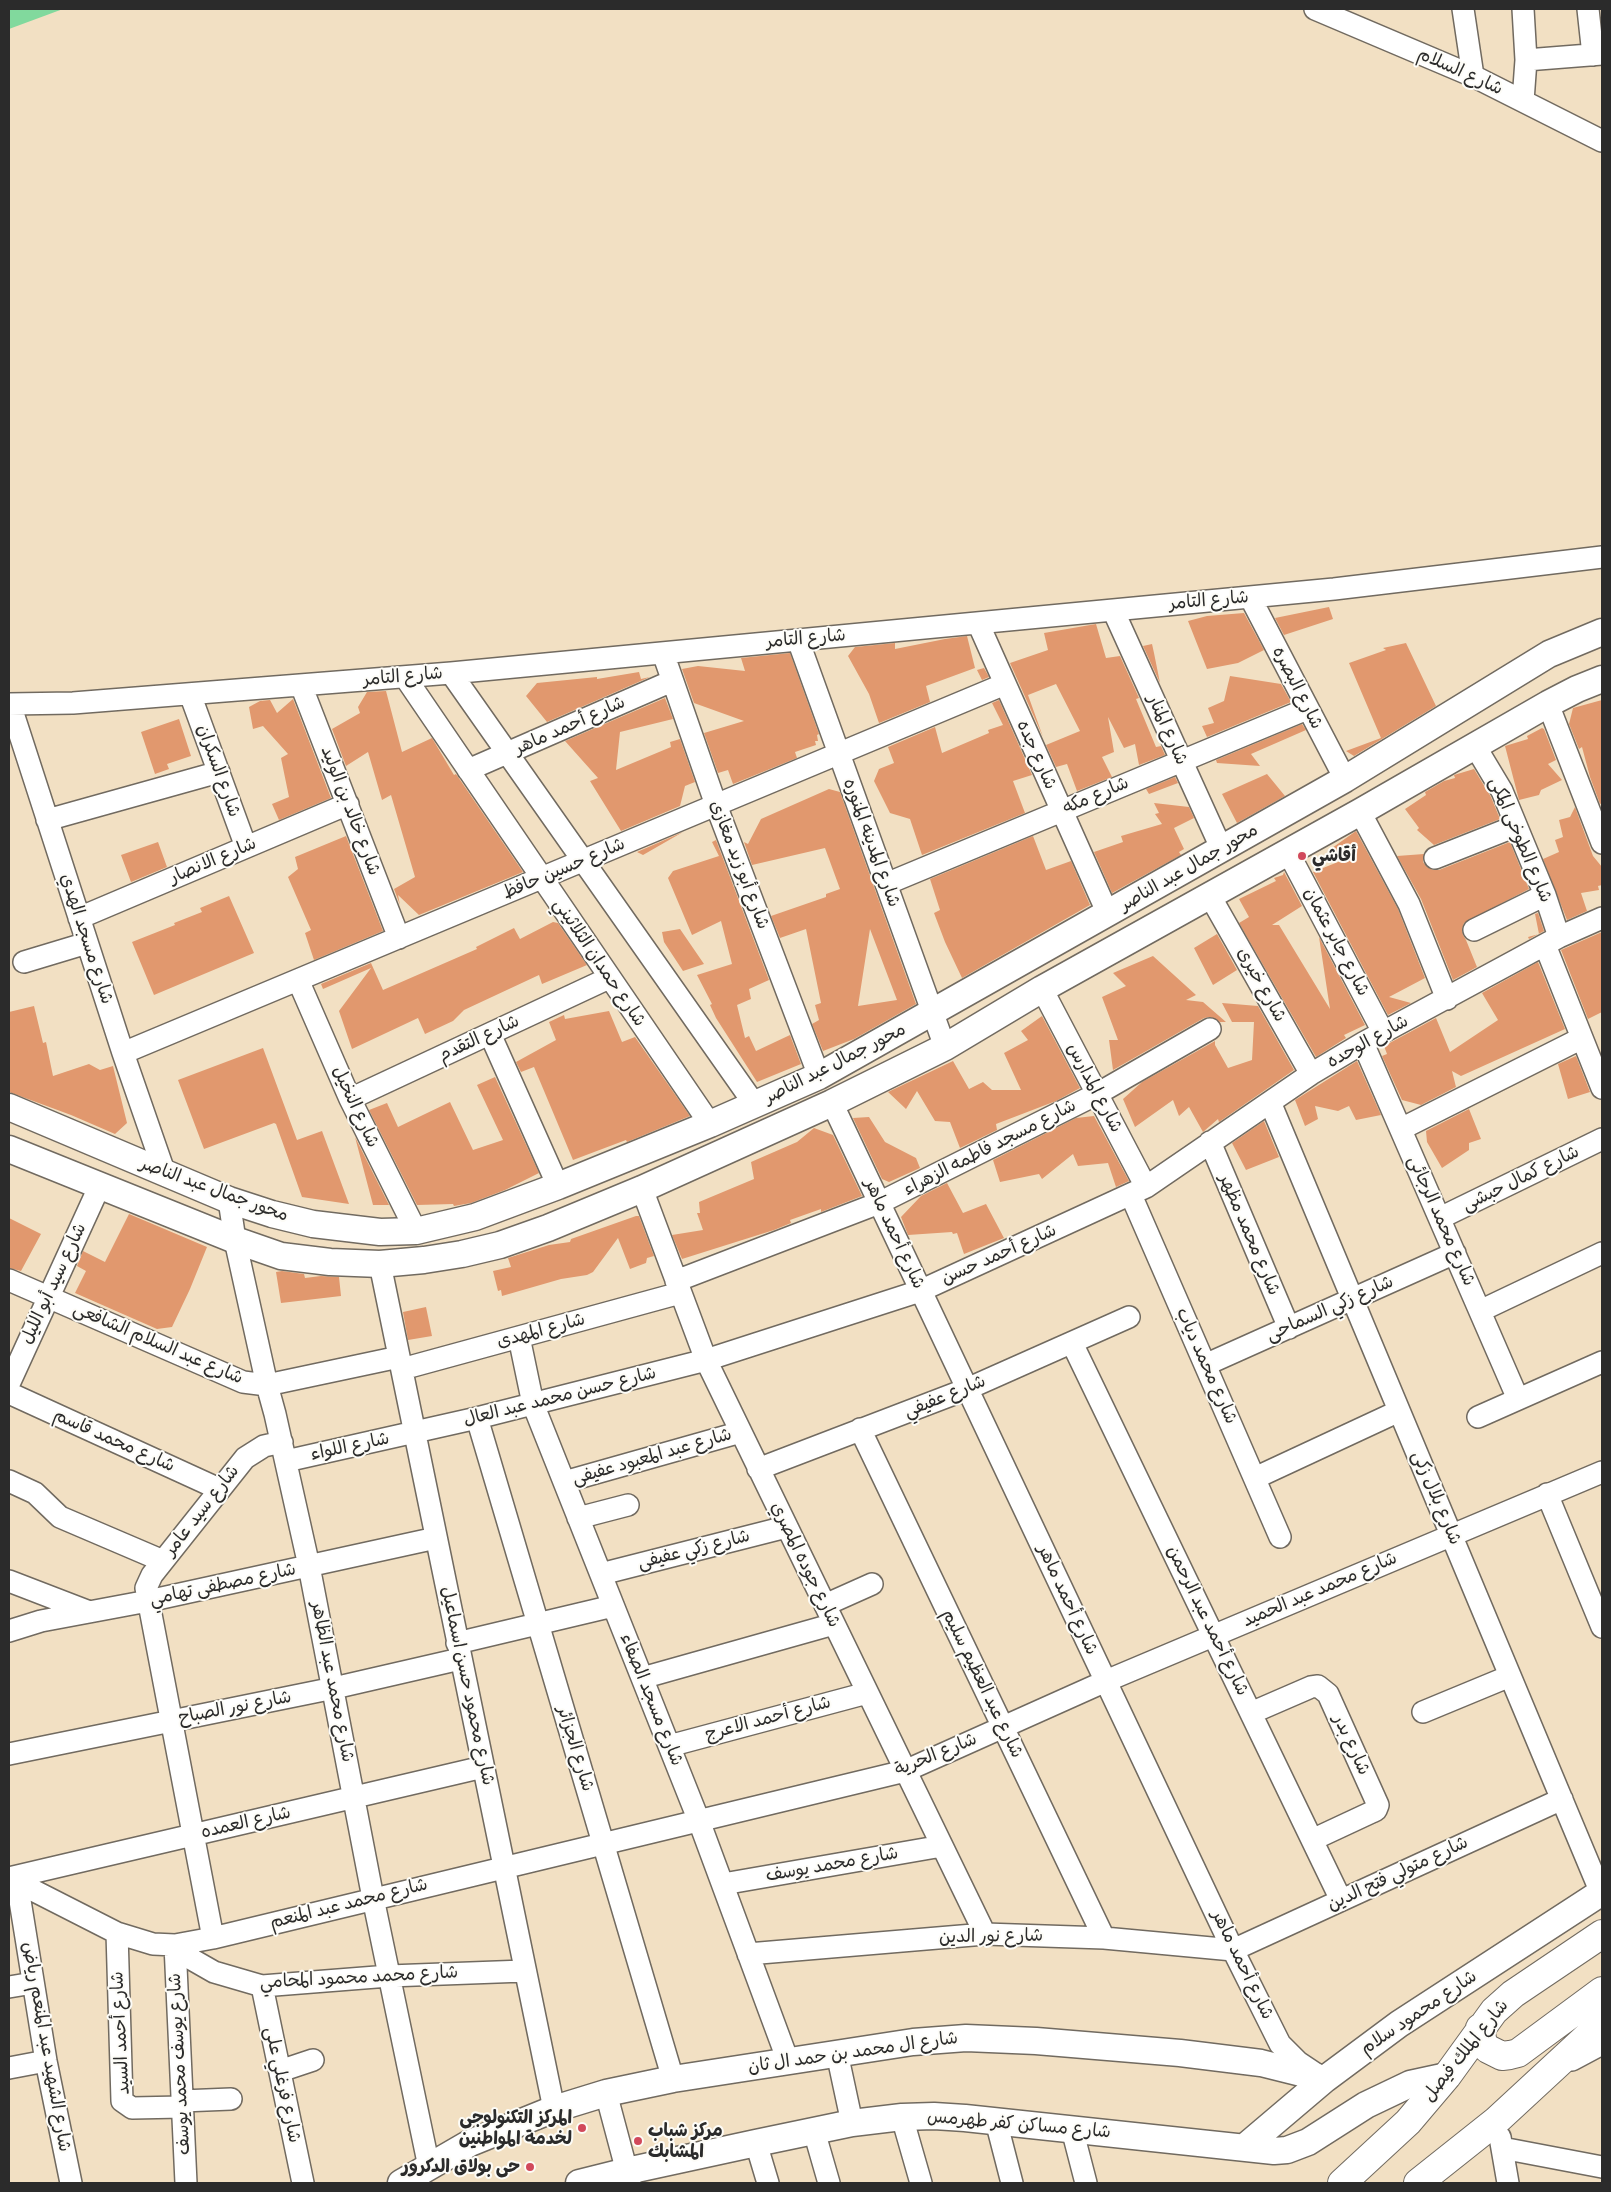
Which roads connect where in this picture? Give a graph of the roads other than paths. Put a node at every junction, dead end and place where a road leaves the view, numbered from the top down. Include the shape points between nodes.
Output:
1 (1315, 9) edge
2 (1463, 9) edge
3 (1524, 9) edge
4 (1588, 9) edge
5 (1339, 14) edge
6 (1598, 54) edge
7 (1526, 60) junction
8 (1473, 76) junction
9 (1524, 101) junction
10 (1602, 141) edge
11 (1602, 557) edge
12 (1250, 597) junction
13 (1113, 610) junction
14 (978, 623) junction
15 (1602, 632) edge
16 (798, 640) junction
17 (663, 653) junction
18 (451, 673) junction
19 (404, 677) junction
20 (1602, 679) edge
21 (672, 681) junction
22 (1005, 684) junction
23 (301, 685) junction
24 (190, 694) junction
25 (1482, 696) junction
26 (9, 704) edge
27 (1548, 704) junction
28 (1307, 709) junction
29 (1503, 730) junction
30 (1475, 746) junction
31 (507, 754) junction
32 (838, 754) junction
33 (17, 755) edge
34 (1180, 761) junction
35 (468, 770) junction
36 (219, 772) junction
37 (1345, 779) junction
38 (348, 804) junction
39 (716, 805) junction
40 (1061, 811) junction
41 (1360, 812) junction
42 (47, 820) junction
43 (1516, 826) junction
44 (1602, 843) edge
45 (246, 847) junction
46 (1222, 850) junction
47 (1288, 852) junction
48 (1435, 858) dead end
49 (582, 861) junction
50 (541, 878) junction
51 (886, 884) junction
52 (1545, 895) junction
53 (1210, 896) junction
54 (1108, 914) junction
55 (79, 918) junction
56 (1602, 918) edge
57 (1474, 930) dead end
58 (399, 938) junction
59 (1552, 941) junction
60 (87, 943) junction
61 (24, 962) dead end
62 (609, 978) junction
63 (298, 980) junction
64 (1042, 989) junction
65 (1446, 999) junction
66 (934, 1013) junction
67 (1210, 1029) dead end
68 (1383, 1032) junction
69 (490, 1034) junction
70 (1582, 1038) junction
71 (1363, 1044) junction
72 (945, 1046) junction
73 (122, 1054) junction
74 (1311, 1074) junction
75 (819, 1076) junction
76 (1602, 1088) edge
77 (1097, 1094) junction
78 (350, 1100) junction
79 (1270, 1102) junction
80 (832, 1103) junction
81 (755, 1105) junction
82 (9, 1107) edge
83 (710, 1124) junction
84 (1401, 1129) junction
85 (1602, 1139) edge
86 (1210, 1142) junction
87 (9, 1148) edge
88 (165, 1174) junction
89 (100, 1185) junction
90 (558, 1186) junction
91 (642, 1189) junction
92 (1138, 1191) junction
93 (229, 1200) junction
94 (879, 1204) junction
95 (1440, 1218) junction
96 (416, 1231) junction
97 (236, 1240) junction
98 (1602, 1253) edge
99 (1455, 1254) junction
100 (380, 1264) junction
101 (9, 1280) edge
102 (678, 1287) junction
103 (920, 1291) junction
104 (48, 1297) junction
105 (1353, 1299) junction
106 (1480, 1311) junction
107 (1129, 1317) dead end
108 (1289, 1328) junction
109 (519, 1338) junction
110 (1072, 1343) junction
111 (706, 1360) junction
112 (1602, 1362) edge
113 (400, 1363) junction
114 (1205, 1365) junction
115 (9, 1384) edge
116 (267, 1386) junction
117 (967, 1389) junction
118 (9, 1394) edge
119 (1518, 1399) junction
120 (533, 1404) junction
121 (1399, 1411) junction
122 (1478, 1417) dead end
123 (478, 1418) junction
124 (860, 1429) junction
125 (414, 1432) junction
126 (740, 1432) junction
127 (284, 1451) junction
128 (758, 1468) junction
129 (1602, 1472) edge
130 (1255, 1478) junction
131 (9, 1481) edge
132 (564, 1482) junction
133 (219, 1489) junction
134 (1547, 1494) junction
135 (628, 1505) dead end
136 (578, 1518) junction
137 (786, 1527) junction
138 (1451, 1535) junction
139 (1280, 1537) dead end
140 (436, 1538) junction
141 (163, 1561) junction
142 (309, 1566) junction
143 (601, 1574) junction
144 (9, 1581) edge
145 (872, 1584) dead end
146 (148, 1601) junction
147 (613, 1606) junction
148 (87, 1612) junction
149 (829, 1615) junction
150 (538, 1623) junction
151 (1602, 1627) edge
152 (9, 1631) edge
153 (1213, 1636) junction
154 (458, 1651) junction
155 (1510, 1676) junction
156 (642, 1678) junction
157 (1106, 1681) junction
158 (334, 1688) junction
159 (867, 1693) junction
160 (1423, 1712) dead end
161 (1251, 1713) junction
162 (171, 1720) junction
163 (1003, 1727) junction
164 (669, 1746) junction
165 (9, 1754) edge
166 (483, 1767) junction
167 (905, 1771) junction
168 (354, 1797) junction
169 (1562, 1799) junction
170 (699, 1821) junction
171 (193, 1835) junction
172 (1312, 1840) junction
173 (603, 1844) junction
174 (942, 1846) junction
175 (504, 1867) junction
176 (723, 1884) junction
177 (13, 1886) edge
178 (1602, 1892) edge
179 (374, 1898) junction
180 (1341, 1900) junction
181 (117, 1933) junction
182 (985, 1934) junction
183 (1602, 1934) edge
184 (213, 1938) junction
185 (1104, 1938) junction
186 (175, 1945) junction
187 (1233, 1950) junction
188 (748, 1954) junction
189 (524, 1971) junction
190 (389, 1976) junction
191 (33, 1983) junction
192 (262, 1986) junction
193 (9, 1987) edge
194 (1602, 1991) edge
195 (1602, 2023) edge
196 (1480, 2028) junction
197 (1602, 2044) edge
198 (837, 2054) junction
199 (313, 2060) dead end
200 (46, 2061) junction
201 (788, 2061) junction
202 (9, 2068) edge
203 (1554, 2070) junction
204 (280, 2071) junction
205 (1447, 2076) junction
206 (673, 2079) junction
207 (1324, 2079) junction
208 (606, 2093) junction
209 (231, 2099) dead end
210 (182, 2104) junction
211 (554, 2109) junction
212 (902, 2117) junction
213 (996, 2121) junction
214 (1496, 2121) junction
215 (852, 2123) junction
216 (1072, 2129) junction
217 (814, 2131) junction
218 (756, 2143) junction
219 (1246, 2146) junction
220 (1502, 2148) junction
221 (429, 2167) junction
222 (1602, 2167) edge
223 (628, 2177) edge
224 (71, 2183) edge
225 (186, 2183) edge
226 (303, 2183) edge
227 (401, 2183) edge
228 (579, 2183) edge
229 (768, 2183) edge
230 (829, 2183) edge
231 (921, 2183) edge
232 (1012, 2183) edge
233 (1086, 2183) edge
234 (1342, 2183) edge
235 (1418, 2183) edge
236 (1508, 2183) edge

1 - 5 street, شارع السلام
2 - 8 street
3 - 7 street
4 - 6 street
5 - 8 street, شارع السلام
6 - 7 street
7 - 9 street
8 - 9 street, شارع السلام
9 - 10 street, شارع السلام
11 - 12 street, شارع التامر
12 - 13 street, شارع التامر
12 - 28 street, شارع البصره
13 - 14 street, شارع التامر
13 - 34 street, شارع المنار
14 - 16 street, شارع التامر
14 - 22 street, شارع جده
15 - 25 street, محور جمال عبد الناصر via 1549,654
16 - 17 street, شارع التامر
16 - 32 street, شارع المدينه المنوره
17 - 18 street, شارع التامر
17 - 21 street, شارع أبو زيد مغازى
18 - 19 street, شارع التامر
18 - 31 street
19 - 23 street, شارع التامر
19 - 35 street, شارع حمدان الثلاثيني
20 - 27 street, محور جمال عبد الناصر
21 - 31 street, شارع أحمد ماهر
21 - 39 street, شارع أبو زيد مغازى
22 - 32 street, شارع حسين حافظ
22 - 40 street, شارع جده
23 - 24 street, شارع التامر
23 - 38 street, شارع خالد بن الوليد
24 - 26 street, شارع التامر via 73,703
24 - 36 street, شارع السكران
25 - 29 street
25 - 37 street, محور جمال عبد الناصر
26 - 33 street, شارع مسجد الهدي
27 - 29 street, محور جمال عبد الناصر
27 - 44 street
28 - 34 street, شارع مكه
28 - 37 street, شارع البصره
29 - 30 street, محور جمال عبد الناصر
30 - 41 street, محور جمال عبد الناصر
30 - 43 street, شارع الطوخى المكى via 1502,791
31 - 35 street, شارع أحمد ماهر
31 - 49 street
32 - 39 street, شارع حسين حافظ
32 - 51 street, شارع المدينه المنوره
33 - 42 street, شارع مسجد الهدي
34 - 40 street, شارع مكه
34 - 46 street, شارع المنار
35 - 50 street, شارع حمدان الثلاثيني
36 - 42 street
36 - 45 street, شارع السكران
37 - 46 street, محور جمال عبد الناصر
38 - 45 street, شارع الانصار
38 - 58 street, شارع خالد بن الوليد
39 - 49 street, شارع حسين حافظ
39 - 75 street, شارع أبو زيد مغازى
40 - 51 street, شارع مكه
40 - 54 street, شارع جده
41 - 47 street, محور جمال عبد الناصر
41 - 65 street via 1409,904
42 - 55 street, شارع مسجد الهدي
43 - 48 street
43 - 52 street, شارع الطوخى المكى
45 - 55 street, شارع الانصار
46 - 54 street, محور جمال عبد الناصر
47 - 53 street, محور جمال عبد الناصر
47 - 68 street, شارع جابر عثمان
49 - 50 street, شارع حسين حافظ
49 - 81 street
50 - 58 street, شارع حسين حافظ
50 - 62 street, شارع حمدان الثلاثيني
51 - 66 street, شارع المدينه المنوره
52 - 57 street
52 - 59 street, شارع الطوخى المكى
53 - 64 street, محور جمال عبد الناصر
53 - 74 street, شارع خيرى
54 - 66 street, محور جمال عبد الناصر
55 - 60 street, شارع مسجد الهدي
56 - 59 street, شارع الوحده
58 - 63 street, شارع حسين حافظ
59 - 65 street, شارع الوحده
59 - 70 street, شارع الطوخى المكى
60 - 61 street
60 - 73 street, شارع مسجد الهدي
62 - 69 street, شارع التقدم
62 - 83 street, شارع حمدان الثلاثيني
63 - 73 street, شارع حسين حافظ
63 - 78 street, شارع النخيل
64 - 72 street, محور جمال عبد الناصر
64 - 77 street, شارع المدارس
65 - 68 street, شارع الوحده
66 - 72 street, شارع المدينه المنوره
66 - 75 street, محور جمال عبد الناصر
67 - 77 street, شارع مسجد فاطمه الزهراء
68 - 71 street, شارع الوحده
69 - 78 street, شارع التقدم
69 - 90 street
70 - 76 street, شارع الطوخى المكى
70 - 84 street
71 - 74 street, شارع الوحده
71 - 84 street, شارع محمد الرجائى
72 - 80 street, محور جمال عبد الناصر
73 - 88 street, شارع مسجد الهدي
74 - 79 street, شارع الوحده
75 - 81 street, محور جمال عبد الناصر
77 - 92 street, شارع المدارس
77 - 94 street, شارع مسجد فاطمه الزهراء
78 - 96 street, شارع النخيل
79 - 86 street, شارع الوحده
79 - 105 street, شارع بلال زكى
80 - 91 street, محور جمال عبد الناصر
80 - 94 street, شارع أحمد ماهر
81 - 83 street, محور جمال عبد الناصر
82 - 88 street, محور جمال عبد الناصر
83 - 90 street, محور جمال عبد الناصر
84 - 95 street, شارع محمد الرجائى
85 - 95 street, شارع كمال حبشى
86 - 92 street, شارع الوحده
86 - 108 street, شارع محمد مظهر
87 - 89 street, محور جمال عبد الناصر
88 - 93 street, محور جمال عبد الناصر
89 - 97 street, محور جمال عبد الناصر
89 - 104 street, شارع سيد أبو الليل
90 - 96 street, محور جمال عبد الناصر via 475,1217
91 - 100 street, محور جمال عبد الناصر via 500,1245 462,1254
91 - 102 street, شارع جوده المصري
92 - 103 street, شارع أحمد حسن
92 - 114 street, شارع محمد دياب
93 - 96 street, محور جمال عبد الناصر via 313,1224 380,1232
93 - 97 street, شارع محمد عبد الظاهر
94 - 102 street, شارع مسجد فاطمه الزهراء
94 - 103 street, شارع أحمد ماهر
95 - 99 street, شارع محمد الرجائى
97 - 100 street, محور جمال عبد الناصر via 280,1256
97 - 116 street, شارع محمد عبد الظاهر
98 - 106 street
99 - 105 street, شارع زكي السماحى
99 - 106 street, شارع محمد الرجائى
100 - 113 street, شارع محمود حسن اسماعيل
101 - 104 street, شارع عبد السلام الشافعى
102 - 109 street, شارع المهدى
102 - 111 street, شارع جوده المصري
103 - 111 street, شارع أحمد حسن
103 - 117 street, شارع أحمد ماهر
104 - 115 street, شارع سيد أبو الليل
104 - 116 street, شارع عبد السلام الشافعى via 243,1382
105 - 108 street, شارع زكي السماحى
105 - 121 street, شارع بلال زكى
106 - 119 street, شارع محمد الرجائى
107 - 110 street, شارع عفيفي
108 - 114 street, شارع زكي السماحى
109 - 113 street, شارع المهدى
109 - 120 street, شارع مسجد الصفاء
110 - 117 street, شارع عفيفي
110 - 153 street, شارع أحمد عبد الرحمن
111 - 120 street, شارع حسن محمد عبد العال
111 - 126 street, شارع جوده المصري
112 - 119 street
113 - 116 street, شارع عبد السلام الشافعى
113 - 125 street, شارع محمود حسن اسماعيل
114 - 130 street, شارع محمد دياب
116 - 127 street, شارع محمد عبد الظاهر
117 - 124 street, شارع عفيفي
117 - 157 street, شارع أحمد ماهر
118 - 133 street, شارع محمد قاسم
119 - 122 street
120 - 123 street, شارع حسن محمد عبد العال
120 - 132 street, شارع مسجد الصفاء
121 - 130 street
121 - 138 street, شارع بلال زكى
123 - 125 street, شارع حسن محمد عبد العال
123 - 150 street, شارع الجزائر
124 - 128 street, شارع عفيفي
124 - 163 street, شارع عبد العظيم سليم
125 - 127 street, شارع اللواء
125 - 140 street, شارع محمود حسن اسماعيل
126 - 128 street, شارع جوده المصري
126 - 132 street, شارع عبد المعبود عفيفى
127 - 133 street, شارع سيد عامر via 264,1446 245,1458
127 - 142 street, شارع محمد عبد الظاهر
128 - 137 street, شارع جوده المصري
129 - 134 street, شارع محمد عبد الحميد
130 - 139 street, شارع محمد دياب
131 - 141 street via 35,1493 60,1517
132 - 136 street, شارع مسجد الصفاء
133 - 141 street, شارع سيد عامر
134 - 138 street, شارع محمد عبد الحميد
134 - 151 street
135 - 136 street
136 - 143 street, شارع مسجد الصفاء
137 - 143 street, شارع زكي عفيفى
137 - 149 street, شارع جوده المصري
138 - 153 street, شارع محمد عبد الحميد
138 - 155 street, شارع بلال زكى
140 - 142 street, شارع مصطفى تهامي
140 - 154 street, شارع محمود حسن اسماعيل
141 - 146 street, شارع سيد عامر via 148,1581
142 - 146 street, شارع مصطفى تهامي
142 - 158 street, شارع محمد عبد الظاهر
143 - 147 street, شارع مسجد الصفاء
144 - 148 street
145 - 149 street
146 - 148 street, شارع مصطفى تهامي
146 - 162 street, شارع سيد عامر
147 - 150 street, شارع نور الصباح
147 - 156 street, شارع مسجد الصفاء
148 - 152 street, شارع مصطفى تهامي
149 - 156 street
149 - 159 street, شارع جوده المصري
150 - 154 street, شارع نور الصباح
150 - 173 street, شارع الجزائر
153 - 157 street, شارع محمد عبد الحميد
153 - 161 street, شارع أحمد عبد الرحمن
154 - 158 street, شارع نور الصباح
154 - 166 street, شارع محمود حسن اسماعيل
155 - 160 street
155 - 169 street, شارع بلال زكى
156 - 164 street, شارع مسجد الصفاء
157 - 163 street, شارع الحرية
157 - 187 street, شارع أحمد ماهر
158 - 162 street, شارع نور الصباح
158 - 168 street, شارع محمد عبد الظاهر
159 - 164 street, شارع أحمد الاعرج
159 - 167 street, شارع جوده المصري
161 - 172 street, شارع أحمد عبد الرحمن
161 - 172 street, شارع بدر via 1311,1686 1318,1686 1328,1694 1378,1805 1376,1810
162 - 165 street, شارع نور الصباح
162 - 171 street, شارع سيد عامر
163 - 167 street, شارع الحرية
163 - 185 street, شارع عبد العظيم سليم
164 - 170 street, شارع مسجد الصفاء
166 - 168 street, شارع العمده
166 - 175 street, شارع محمود حسن اسماعيل
167 - 170 street, شارع الحرية
167 - 174 street, شارع جوده المصري
168 - 171 street, شارع العمده
168 - 179 street, شارع محمد عبد الظاهر
169 - 178 street, شارع بلال زكى
169 - 180 street, شارع متولي فتح الدين
170 - 173 street, شارع محمد عبد المنعم
170 - 176 street, شارع مسجد الصفاء
171 - 177 street, شارع العمده
171 - 184 street, شارع سيد عامر
172 - 180 street, شارع أحمد عبد الرحمن
173 - 175 street, شارع محمد عبد المنعم
173 - 206 street, شارع الجزائر
174 - 176 street, شارع محمد يوسف
174 - 182 street, شارع جوده المصري
175 - 179 street, شارع محمد عبد المنعم
175 - 189 street, شارع محمود حسن اسماعيل
176 - 188 street, شارع مسجد الصفاء
177 - 181 street, شارع محمد عبد المنعم
177 - 191 street, شارع الشهيد عبد المنعم رياض
178 - 207 street, شارع محمود سلام via 1399,2024
179 - 184 street, شارع محمد عبد المنعم
179 - 190 street, شارع محمد عبد الظاهر
180 - 187 street, شارع متولي فتح الدين
181 - 186 street, شارع محمد عبد المنعم via 153,1944
181 - 210 street, شارع أحمد السيد via 122,2101 132,2108
182 - 185 street, شارع نور الدين
182 - 188 street, شارع نور الدين
183 - 196 main road, شارع الملك فيصل via 1513,1994
184 - 186 street, شارع محمد عبد المنعم
185 - 187 street, شارع نور الدين
186 - 192 street, شارع محمد محمود المحامي via 214,1972
186 - 210 street, شارع يوسف محمد يوسف
187 - 207 street, شارع أحمد ماهر via 1280,2044 1298,2062
188 - 201 street, شارع مسجد الصفاء
189 - 190 street, شارع محمد محمود المحامي
189 - 211 street, شارع محمود حسن اسماعيل
190 - 192 street, شارع محمد محمود المحامي
190 - 221 street, شارع محمد عبد الظاهر
191 - 193 street
191 - 200 street, شارع الشهيد عبد المنعم رياض
192 - 204 street, شارع فرغلي على
194 - 196 main road via 1510,2056 1488,2050 1483,2044
195 - 203 main road
196 - 205 main road, شارع الملك فيصل
197 - 203 street
198 - 201 street, شارع ال محمد بن حمد ال ثان
198 - 207 street, شارع ال محمد بن حمد ال ثان via 913,2042 966,2038 1036,2041 1252,2062
198 - 215 street
199 - 204 street
200 - 202 street
200 - 224 street, شارع الشهيد عبد المنعم رياض
201 - 206 street, شارع ال محمد بن حمد ال ثان
203 - 214 main road
204 - 226 street, شارع فرغلي على
205 - 219 street, شارع مساكن كفر طهرمس via 1410,2084 1366,2105 1298,2147 1274,2151
205 - 234 main road, شارع الملك فيصل via 1408,2122
206 - 208 street, شارع ال محمد بن حمد ال ثان
207 - 219 street, شارع محمود سلام
208 - 211 street, شارع ال محمد بن حمد ال ثان
208 - 223 street
209 - 210 street
210 - 225 street, شارع يوسف محمد يوسف
211 - 221 street, شارع ال محمد بن حمد ال ثان via 470,2143
212 - 213 street, شارع مساكن كفر طهرمس
212 - 215 street, شارع مساكن كفر طهرمس
212 - 231 street
213 - 216 street, شارع مساكن كفر طهرمس
213 - 232 street
214 - 220 street
214 - 235 main road
215 - 217 street, شارع مساكن كفر طهرمس
216 - 219 street, شارع مساكن كفر طهرمس
216 - 233 street
217 - 218 street, شارع مساكن كفر طهرمس
217 - 230 street
218 - 223 street, شارع مساكن كفر طهرمس
218 - 229 street
220 - 222 street
220 - 236 street
221 - 227 street, شارع ال محمد بن حمد ال ثان
223 - 228 street, شارع مساكن كفر طهرمس

